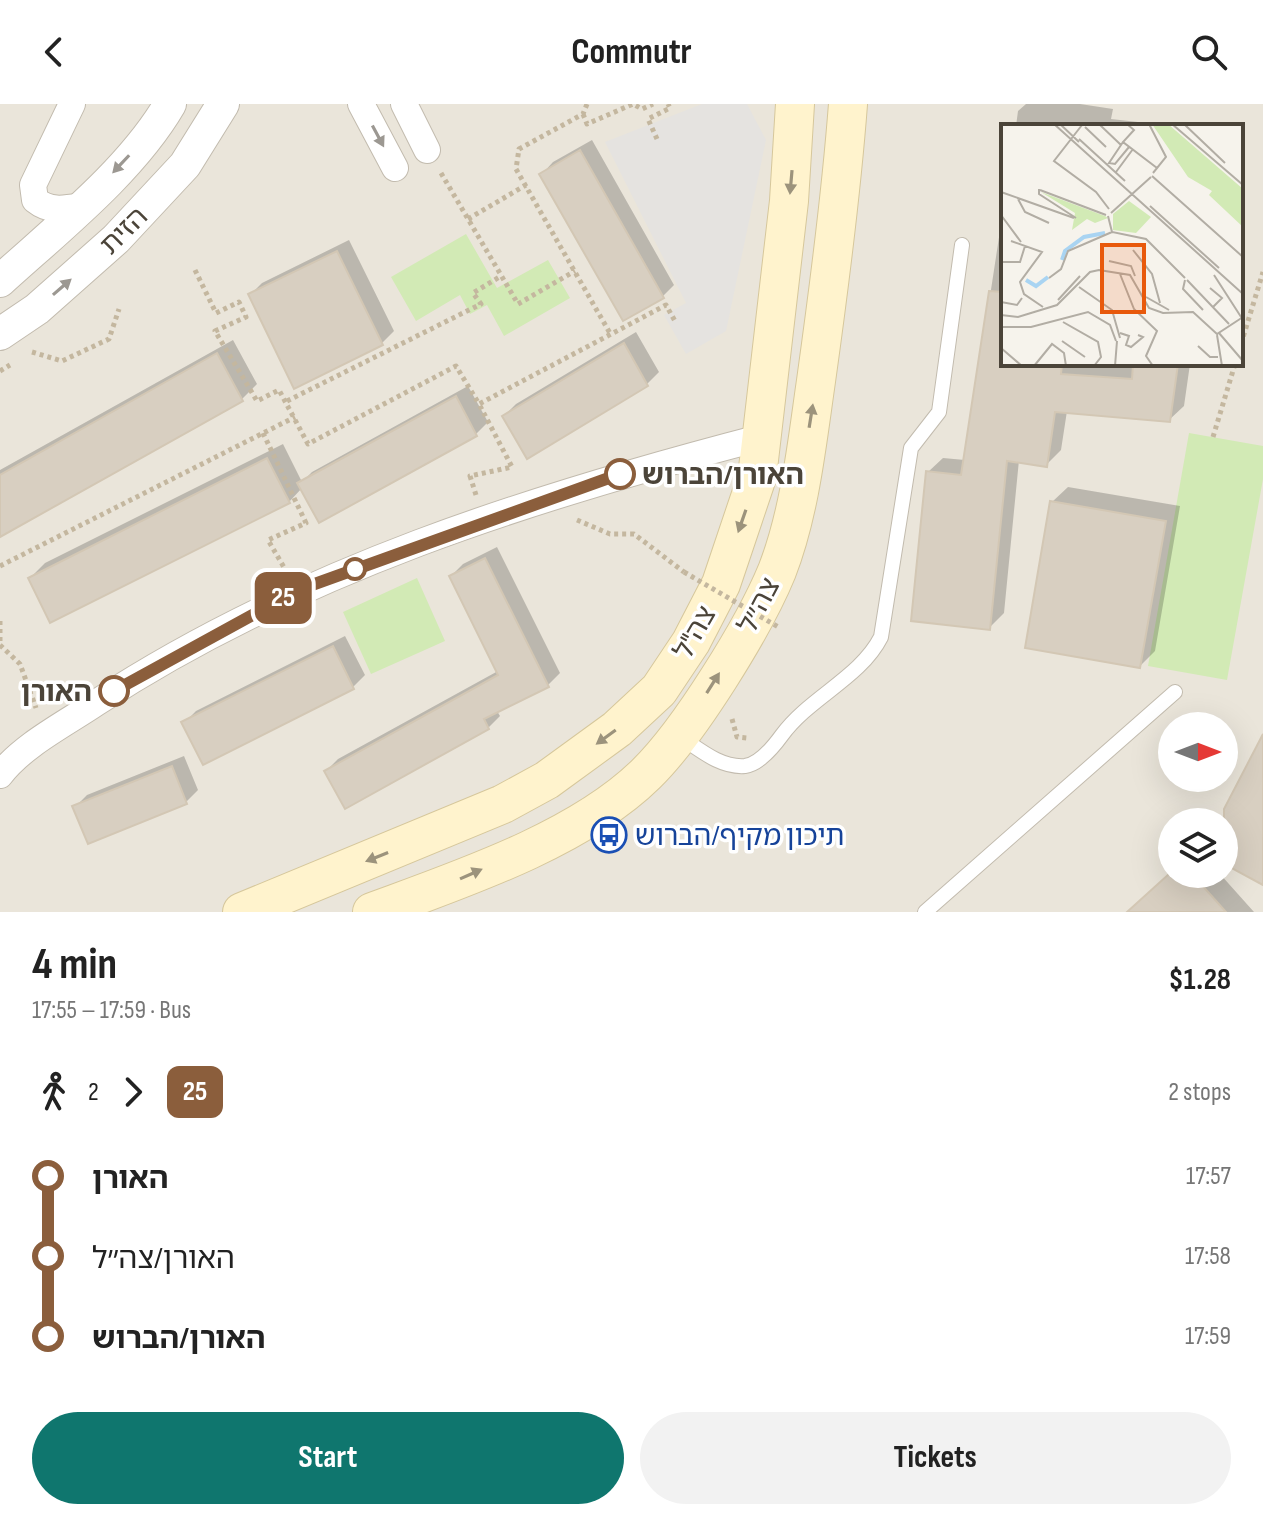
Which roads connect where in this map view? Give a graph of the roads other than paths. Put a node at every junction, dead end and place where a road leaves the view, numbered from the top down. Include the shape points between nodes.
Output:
1 (72, 104) edge
2 (170, 104) edge
3 (223, 104) edge
4 (361, 104) edge
5 (404, 104) edge
6 (795, 104) edge
7 (848, 104) edge
8 (427, 150) road end
9 (395, 168) dead end
10 (82, 206) junction
11 (962, 245) dead end
12 (0, 281) edge
13 (0, 334) edge
14 (763, 437) junction
15 (1175, 692) dead end
16 (679, 736) junction
17 (0, 775) edge
18 (242, 912) edge
19 (372, 912) edge
20 (925, 912) edge

1 - 10 street via 33,185 35,200 44,207
2 -> 10 street, הזית
13 -> 3 street, הזית via 37,309 116,239 185,165
4 -> 9 street
5 - 8 street
6 -> 14 main road, צה"ל
16 -> 7 main road, צה״ל via 744,634 777,570 810,424 840,209
10 - 12 street, הזית
11 - 16 lane via 939,412 911,448 881,637 871,656 796,716 771,750 748,766 723,764
14 - 17 street via 595,481 298,590 139,675
14 -> 18 main road, צה"ל via 757,477 721,584 659,690 617,729 547,780 503,804
15 - 20 lane
19 -> 16 main road, צה״ל via 467,877 578,824 645,775

